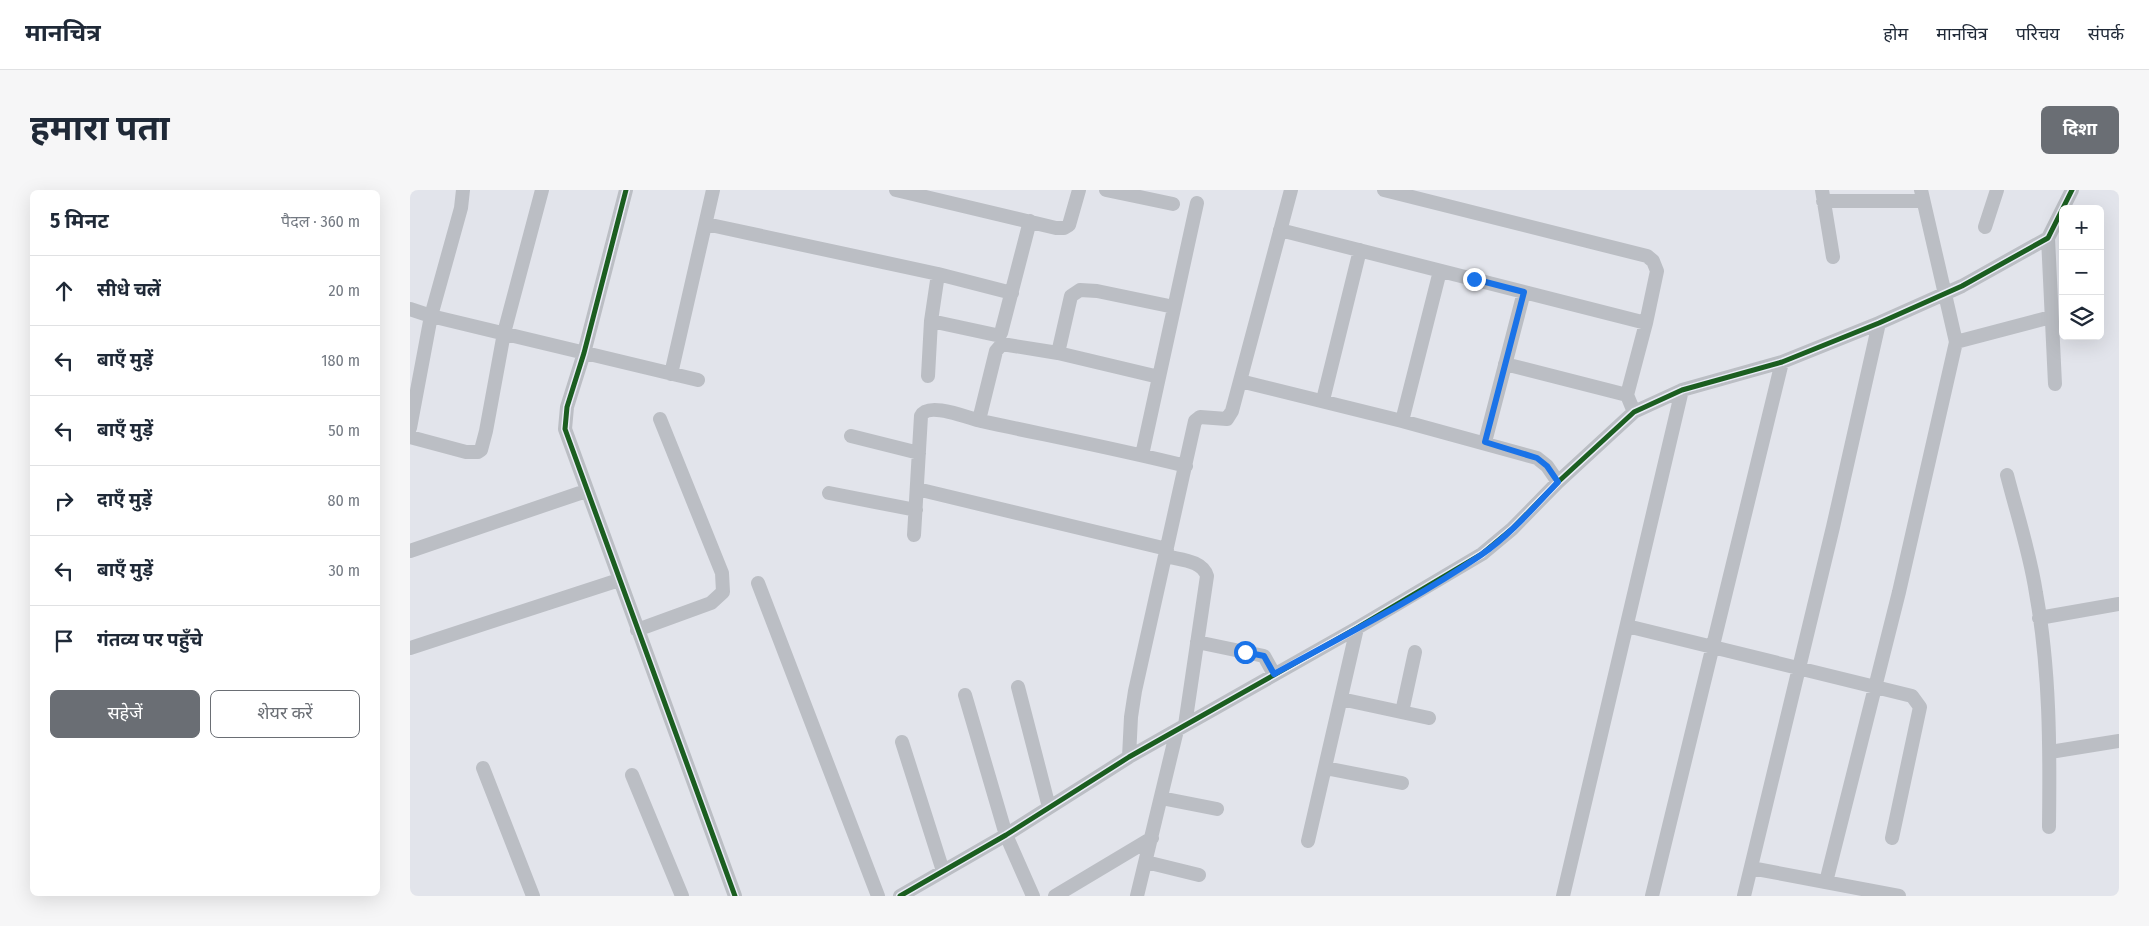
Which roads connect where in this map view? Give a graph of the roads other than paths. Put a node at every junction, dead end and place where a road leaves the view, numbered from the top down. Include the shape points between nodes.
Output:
1 (463, 190) edge
2 (542, 190) edge
3 (626, 190) edge
4 (712, 190) edge
5 (896, 190) edge
6 (1079, 190) edge
7 (1106, 190) edge
8 (1291, 190) edge
9 (1384, 190) edge
10 (1997, 190) edge
11 (2067, 191) edge
12 (1414, 194) edge
13 (1822, 195) edge
14 (1922, 196) edge
15 (1197, 203) dead end
16 (1173, 204) dead end
17 (1030, 221) junction
18 (706, 224) junction
19 (1985, 227) dead end
20 (1280, 230) junction
21 (2048, 238) junction
22 (1360, 250) junction
23 (1833, 257) dead end
24 (1440, 271) junction
25 (938, 274) junction
26 (1524, 292) junction
27 (1012, 293) junction
28 (1944, 294) junction
29 (1174, 307) junction
30 (410, 309) edge
31 (431, 316) junction
32 (2052, 317) junction
33 (931, 321) junction
34 (1646, 323) junction
35 (1879, 323) junction
36 (504, 333) junction
37 (1956, 342) junction
38 (584, 353) junction
39 (1058, 353) junction
40 (1782, 362) junction
41 (1505, 364) junction
42 (671, 374) junction
43 (928, 376) dead end
44 (1159, 378) junction
45 (698, 380) dead end
46 (1240, 381) junction
47 (2055, 384) dead end
48 (1682, 390) junction
49 (1628, 395) junction
50 (1323, 400) junction
51 (1634, 412) junction
52 (660, 419) dead end
53 (979, 420) junction
54 (1402, 420) junction
55 (410, 428) edge
56 (851, 436) dead end
57 (410, 437) edge
58 (1485, 442) junction
59 (919, 453) junction
60 (1142, 454) junction
61 (1186, 466) junction
62 (2007, 475) dead end
63 (1558, 482) junction
64 (917, 489) junction
65 (586, 491) junction
66 (829, 493) dead end
67 (916, 510) junction
68 (914, 535) dead end
69 (410, 551) edge
70 (1167, 553) junction
71 (619, 580) junction
72 (758, 583) dead end
73 (2119, 604) edge
74 (2040, 618) junction
75 (1627, 626) junction
76 (1357, 628) junction
77 (637, 630) junction
78 (1197, 642) junction
79 (1713, 646) junction
80 (410, 648) edge
81 (1415, 652) dead end
82 (1799, 669) junction
83 (1274, 674) junction
84 (1018, 687) dead end
85 (1874, 688) junction
86 (965, 695) dead end
87 (1341, 699) junction
88 (1402, 712) junction
89 (1429, 718) dead end
90 (1181, 728) junction
91 (2119, 741) edge
92 (902, 742) dead end
93 (2050, 752) junction
94 (1129, 757) junction
95 (483, 768) dead end
96 (1324, 768) junction
97 (632, 775) dead end
98 (1402, 783) dead end
99 (1161, 798) junction
100 (1049, 807) junction
101 (1217, 809) dead end
102 (2048, 828) dead end
103 (1006, 835) junction
104 (1152, 838) junction
105 (1892, 838) dead end
106 (1308, 841) dead end
107 (1146, 862) junction
108 (1751, 868) junction
109 (943, 871) junction
110 (1199, 874) dead end
111 (1826, 882) junction
112 (533, 896) edge
113 (682, 896) edge
114 (734, 896) edge
115 (878, 896) edge
116 (900, 896) edge
117 (1033, 896) edge
118 (1056, 896) edge
119 (1137, 896) edge
120 (1563, 896) edge
121 (1652, 896) edge
122 (1744, 896) edge
123 (1900, 896) edge

1 - 31 street
2 - 36 street
3 - 38 street
4 - 18 street
5 - 17 street
6 - 17 street via 1066,227 1056,228
7 - 16 street
8 - 20 street
9 - 12 street
10 - 19 street
11 - 21 street
12 - 34 street via 1647,256 1657,271
13 - 14 street
13 - 23 street
14 - 28 street
15 - 29 street
17 - 27 street
18 - 25 street
18 - 42 street
20 - 22 street
20 - 46 street
21 - 28 street
21 - 32 street
22 - 24 street
22 - 50 street
24 - 26 street
24 - 54 street
25 - 27 street
25 - 33 street
26 - 34 street
26 - 41 street
27 - 33 street via 1003,329 998,334
28 - 35 street
28 - 37 street
29 - 39 street via 1080,290 1071,296
29 - 44 street
30 - 31 street
31 - 36 street
31 - 55 street
32 - 37 street
32 - 47 street
33 - 43 street
34 - 49 street
35 - 40 street
35 - 82 street
36 - 38 street
36 - 57 street via 480,450 466,452
37 - 85 street
38 - 42 street
38 - 65 street via 567,407 565,428
39 - 44 street
39 - 53 street via 1007,344 999,346
40 - 48 street
40 - 79 street
41 - 49 street
41 - 58 street
42 - 45 street
44 - 60 street
46 - 50 street
46 - 61 street via 1227,419 1200,417 1194,422
48 - 51 street
48 - 75 street
49 - 51 street
50 - 54 street
51 - 63 street
52 - 77 street via 722,573 723,592 711,603
53 - 59 street via 938,409 925,411 921,416
53 - 60 street
54 - 58 street
56 - 59 street
58 - 63 street via 1537,458
59 - 64 street
60 - 61 street
61 - 70 street
62 - 74 street
63 - 76 street via 1482,554
64 - 67 street
64 - 70 street
65 - 69 street
65 - 71 street
66 - 67 street
67 - 68 street
70 - 78 street via 1206,571
70 - 94 street via 1135,691
71 - 77 street
71 - 80 street
72 - 115 street
73 - 74 street
74 - 93 street
75 - 79 street
75 - 120 street
76 - 83 street
76 - 87 street
77 - 114 street
78 - 83 street via 1264,656
78 - 90 street
79 - 82 street
79 - 121 street
81 - 88 street
82 - 85 street
82 - 108 street
83 - 90 street
84 - 100 street
85 - 105 street via 1912,696 1920,707
85 - 111 street
86 - 103 street
87 - 88 street
87 - 96 street
88 - 89 street
90 - 94 street
90 - 99 street
91 - 93 street
92 - 109 street
93 - 102 street
94 - 100 street
95 - 112 street
96 - 98 street
96 - 106 street
97 - 113 street
99 - 101 street
99 - 104 street
100 - 103 street
103 - 109 street
103 - 117 street
104 - 107 street
104 - 118 street
107 - 110 street
107 - 119 street
108 - 111 street
108 - 122 street
109 - 116 street
111 - 123 street

